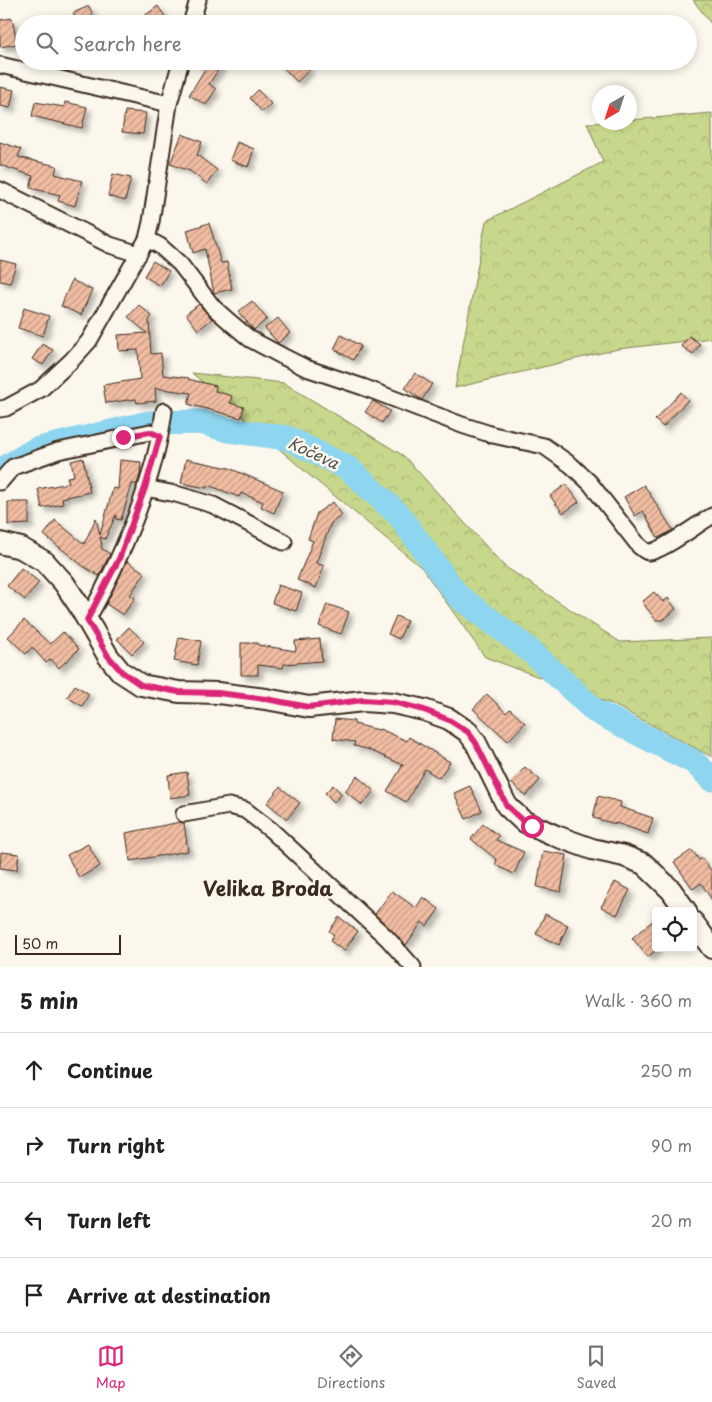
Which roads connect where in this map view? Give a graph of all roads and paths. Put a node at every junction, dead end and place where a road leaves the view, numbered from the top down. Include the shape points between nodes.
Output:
1 (198, 0) edge
2 (194, 15) edge
3 (0, 65) edge
4 (15, 68) edge
5 (22, 70) edge
6 (178, 70) edge
7 (169, 104) junction
8 (0, 190) edge
9 (147, 239) junction
10 (139, 254) junction
11 (0, 409) edge
12 (164, 412) dead end
13 (160, 433) junction
14 (0, 482) edge
15 (145, 488) junction
16 (712, 516) edge
17 (0, 541) edge
18 (284, 542) dead end
19 (87, 620) junction
20 (184, 814) dead end
21 (683, 907) edge
22 (697, 927) edge
23 (712, 948) edge
24 (413, 967) edge

1 - 2 street
3 - 4 street
5 - 7 street
6 - 7 street
7 - 9 street
8 - 10 street via 110,245
9 - 10 street
9 - 16 street via 180,264 213,307 231,323 250,339 284,357 462,425 544,446 571,464 590,483 646,551 664,546
10 - 11 street via 89,341 71,362 41,389
12 - 13 street
13 - 14 street via 150,432 58,451 14,467
13 - 15 street
15 - 18 street via 213,505
15 - 19 street via 119,559
17 - 19 main road via 21,548 45,562 64,583
19 - 21 main road via 108,656 122,672 141,685 309,707 363,700 393,702 449,720 468,732 507,806 523,821 592,849 644,864
20 - 24 street via 229,806 245,810 366,918
22 - 23 main road

